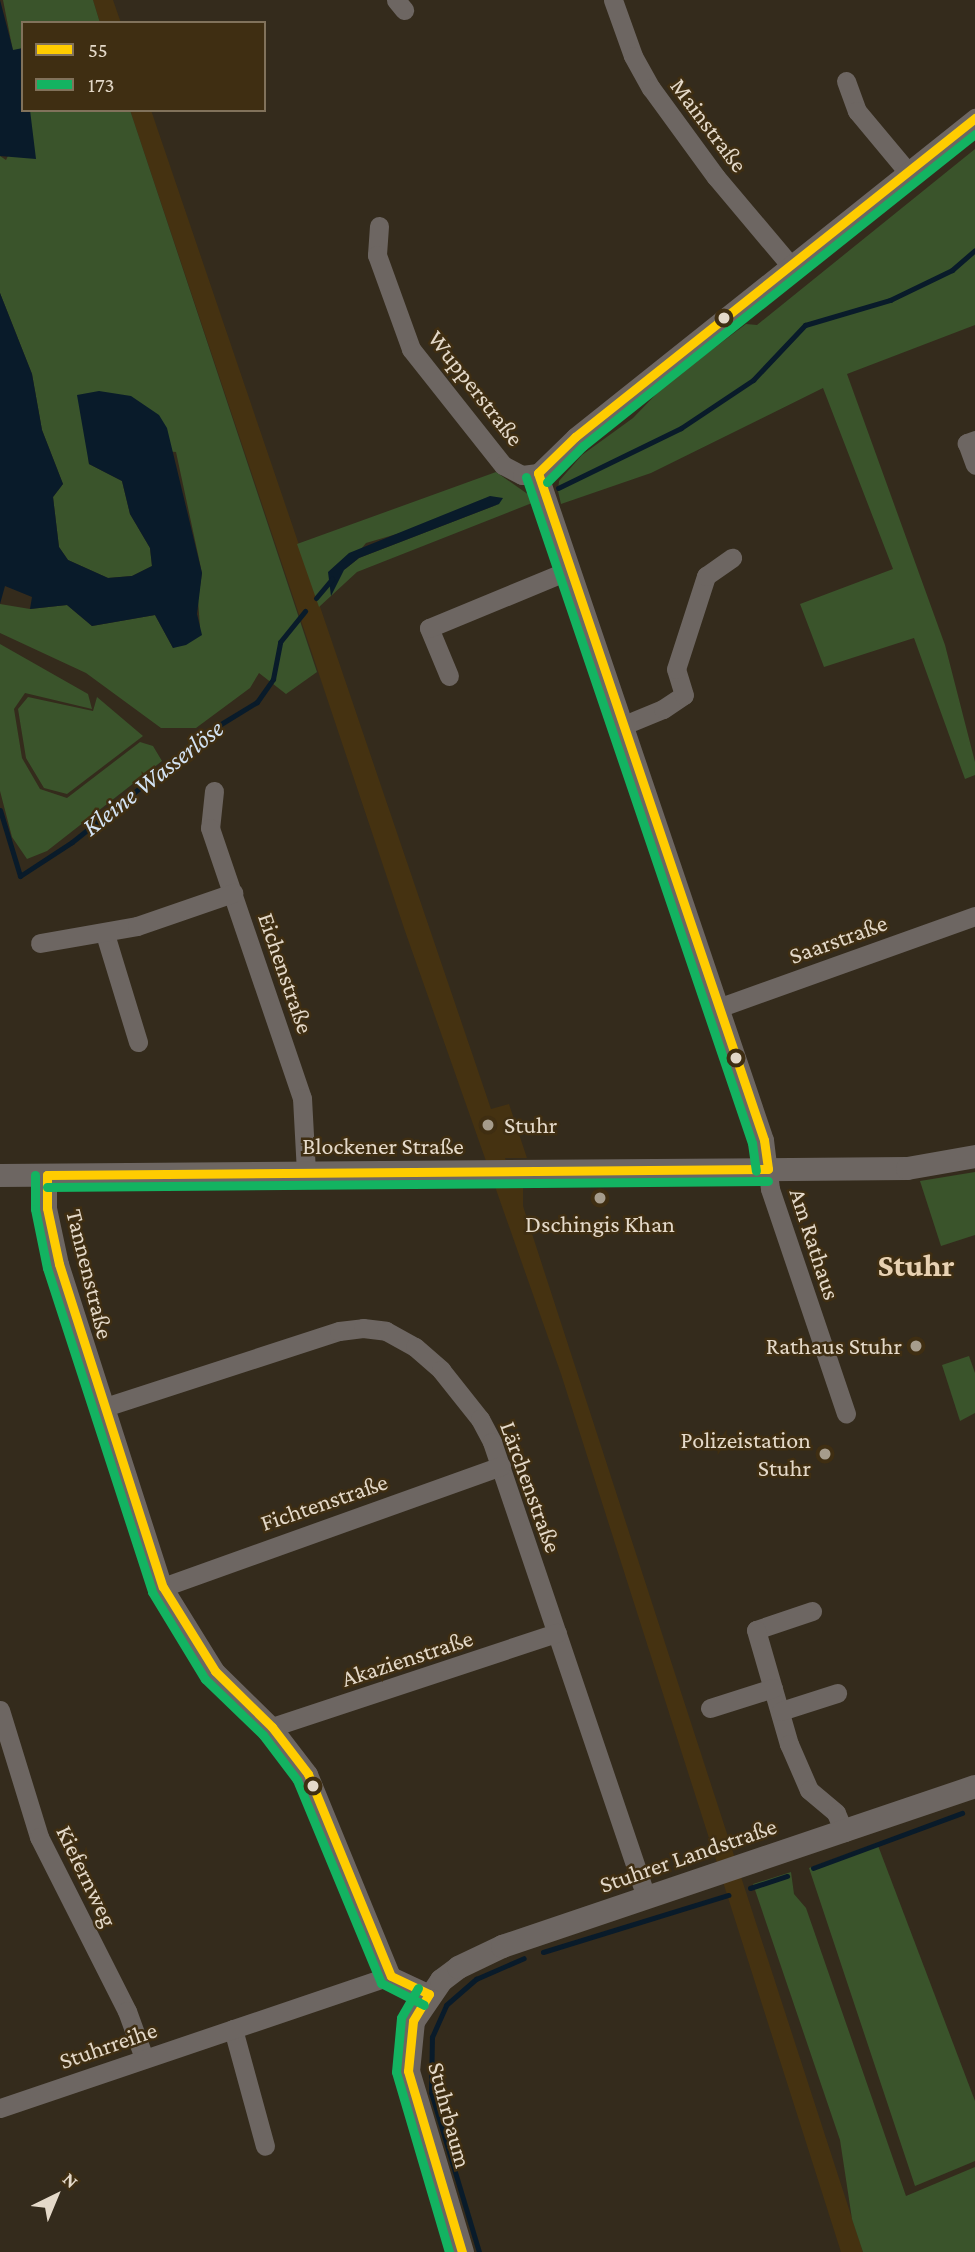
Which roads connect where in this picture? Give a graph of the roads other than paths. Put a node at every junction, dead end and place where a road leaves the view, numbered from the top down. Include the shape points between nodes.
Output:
1 (613, 0) edge
2 (846, 80) dead end
3 (975, 117) edge
4 (907, 171) junction
5 (380, 226) dead end
6 (790, 265) junction
7 (975, 440) edge
8 (975, 465) edge
9 (538, 473) junction
10 (732, 558) dead end
11 (569, 570) junction
12 (449, 676) dead end
13 (624, 725) junction
14 (214, 791) dead end
15 (233, 893) junction
16 (975, 916) edge
17 (105, 934) junction
18 (40, 943) dead end
19 (718, 1008) junction
20 (138, 1042) dead end
21 (975, 1156) edge
22 (768, 1170) junction
23 (306, 1173) junction
24 (0, 1175) edge
25 (47, 1175) junction
26 (102, 1408) junction
27 (846, 1413) dead end
28 (501, 1466) junction
29 (163, 1587) junction
30 (811, 1611) dead end
31 (557, 1633) junction
32 (773, 1688) junction
33 (837, 1693) dead end
34 (710, 1708) dead end
35 (0, 1710) edge
36 (781, 1711) junction
37 (272, 1727) junction
38 (975, 1786) edge
39 (844, 1832) junction
40 (646, 1897) junction
41 (391, 1976) junction
42 (429, 1994) junction
43 (233, 2029) junction
44 (144, 2058) junction
45 (0, 2108) edge
46 (264, 2146) dead end
47 (462, 2252) edge

1 - 6 street, Mainstraße via 633,56 651,88 716,177
2 - 4 street via 858,111
3 - 4 street
4 - 6 street
5 - 9 street, Wupperstraße via 377,255 416,358 503,465 522,475
6 - 9 street via 575,437
7 - 8 street via 967,443
9 - 11 street, Am Rathaus
10 - 13 street via 706,576 676,669 684,695
11 - 12 street via 429,628
11 - 13 street, Am Rathaus
13 - 19 street, Am Rathaus
14 - 15 street, Eichenstraße via 210,828
15 - 17 street
15 - 23 street, Eichenstraße via 302,1098
16 - 19 street, Saarstraße
17 - 18 street
17 - 20 street
19 - 22 street, Am Rathaus via 764,1139
21 - 22 street, Blockener Straße via 907,1168
22 - 23 street, Blockener Straße
22 - 27 street, Am Rathaus
23 - 25 street, Blockener Straße
24 - 25 street, Blockener Straße
25 - 26 street, Tannenstraße via 47,1208 59,1265
26 - 28 street, Lärchenstraße via 339,1331 386,1331 441,1370 480,1419
26 - 29 street, Tannenstraße
28 - 29 street, Fichtenstraße
28 - 31 street, Lärchenstraße
29 - 37 street, Tannenstraße via 215,1671
30 - 32 street via 756,1630
31 - 37 street, Akazienstraße
31 - 40 street, Lärchenstraße
32 - 34 street
32 - 36 street
33 - 36 street
35 - 44 street, Kiefernweg via 39,1837 127,2011
36 - 39 street via 809,1790 836,1813
37 - 41 street, Tannenstraße via 308,1774
38 - 39 street, Stuhrer Landstraße
39 - 40 street, Stuhrer Landstraße
40 - 42 street, Stuhrer Landstraße via 481,1954 458,1967
41 - 42 street
41 - 43 street, Stuhrreihe
42 - 47 street, Stuhrbaum via 413,2021 408,2071
43 - 44 street, Stuhrreihe
43 - 46 street
44 - 45 street, Stuhrreihe

